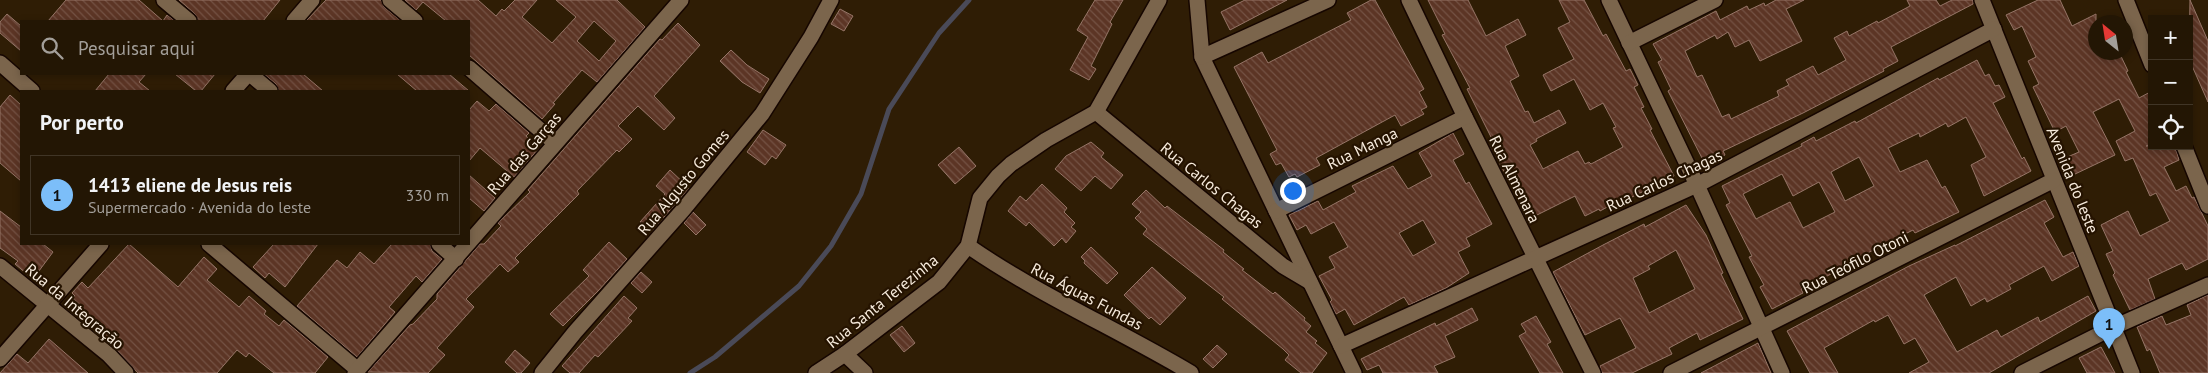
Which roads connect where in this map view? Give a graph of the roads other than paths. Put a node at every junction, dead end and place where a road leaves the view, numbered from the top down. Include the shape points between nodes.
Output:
1 (164, 0) edge
2 (312, 0) edge
3 (390, 0) edge
4 (831, 0) edge
5 (1159, 0) edge
6 (1197, 0) edge
7 (1328, 0) edge
8 (1409, 0) edge
9 (1609, 0) edge
10 (1715, 0) edge
11 (1982, 0) edge
12 (2126, 0) edge
13 (678, 1) edge
14 (188, 20) edge
15 (295, 20) edge
16 (413, 20) edge
17 (1994, 29) junction
18 (1629, 43) junction
19 (1202, 57) junction
20 (2150, 60) edge
21 (0, 63) edge
22 (470, 69) edge
23 (248, 75) edge
24 (250, 75) edge
25 (31, 90) edge
26 (234, 90) edge
27 (269, 90) edge
28 (1096, 112) junction
29 (1465, 117) junction
30 (555, 143) junction
31 (2186, 150) edge
32 (2054, 180) junction
33 (1698, 185) junction
34 (2208, 206) edge
35 (1276, 211) junction
36 (470, 243) edge
37 (100, 245) edge
38 (210, 245) edge
39 (440, 245) edge
40 (468, 245) edge
41 (968, 246) junction
42 (456, 259) junction
43 (1535, 259) junction
44 (0, 266) edge
45 (1310, 282) junction
46 (2208, 285) edge
47 (47, 305) junction
48 (2114, 327) junction
49 (1761, 329) junction
50 (1341, 346) junction
51 (846, 354) junction
52 (0, 359) edge
53 (356, 371) edge
54 (126, 373) edge
55 (542, 373) edge
56 (816, 373) edge
57 (865, 373) edge
58 (1191, 373) edge
59 (1354, 373) edge
60 (1593, 373) edge
61 (1671, 373) edge
62 (1782, 373) edge
63 (2022, 373) edge
64 (2132, 373) edge

1 - 14 street
2 - 15 street
3 - 16 street
4 - 55 street, Rua Algusto Gomes via 762,114 690,203
5 - 28 street
6 - 19 street
7 - 19 street
8 - 29 street, Rua Almenara
9 - 18 street
10 - 18 street
11 - 17 street, Avenida do leste
12 - 20 street
13 - 30 street, Rua das Garças
17 - 32 street, Avenida do leste
17 - 33 street, Rua Carlos Chagas
18 - 33 street
19 - 35 street
21 - 25 street
22 - 30 street
23 - 26 street
24 - 27 street
28 - 41 street, Rua Santa Terezinha via 1046,140 998,176 980,198
28 - 45 street, Rua Carlos Chagas via 1283,266
29 - 35 street, Rua Manga
29 - 43 street, Rua Almenara
30 - 36 street, Rua das Garças
31 - 34 street
32 - 48 street, Avenida do leste
32 - 49 street, Rua Teófilo Otoni
33 - 43 street, Rua Carlos Chagas
33 - 49 street
35 - 45 street
37 - 47 street
38 - 53 street
39 - 42 street
40 - 42 street, Rua das Garças
41 - 51 street, Rua Santa Terezinha via 939,282
41 - 58 street, Rua Águas Fundas via 1046,295
42 - 53 street, Rua das Garças
43 - 50 street, Rua Carlos Chagas
43 - 60 street, Rua Almenara
44 - 47 street, Rua da Integração
45 - 50 street
46 - 48 street
47 - 52 street
47 - 54 street, Rua da Integração
48 - 63 street
48 - 64 street, Avenida do leste
49 - 61 street, Rua Teófilo Otoni
49 - 62 street
50 - 59 street
51 - 56 street, Rua Santa Terezinha
51 - 57 street

